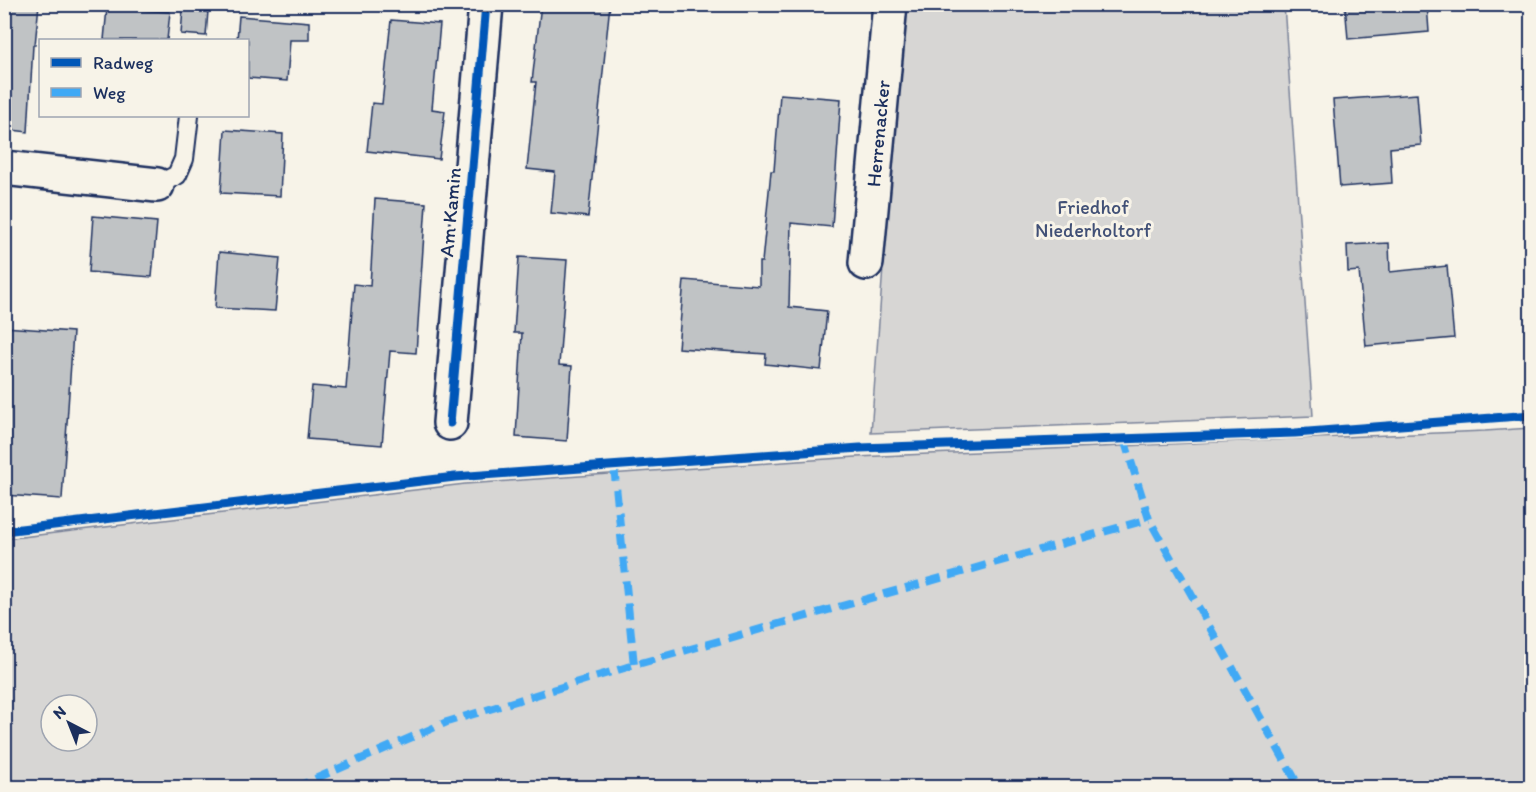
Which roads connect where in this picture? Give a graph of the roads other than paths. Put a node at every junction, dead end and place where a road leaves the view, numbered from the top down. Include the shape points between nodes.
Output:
1 (486, 4) edge
2 (890, 4) edge
3 (189, 117) edge
4 (4, 168) edge
5 (157, 185) joint
6 (866, 263) dead end
7 (450, 423) dead end

1 - 7 street, Am Kamin
2 - 6 street, Herrenacker
3 - 5 lane via 184,159 177,175
4 - 5 street

